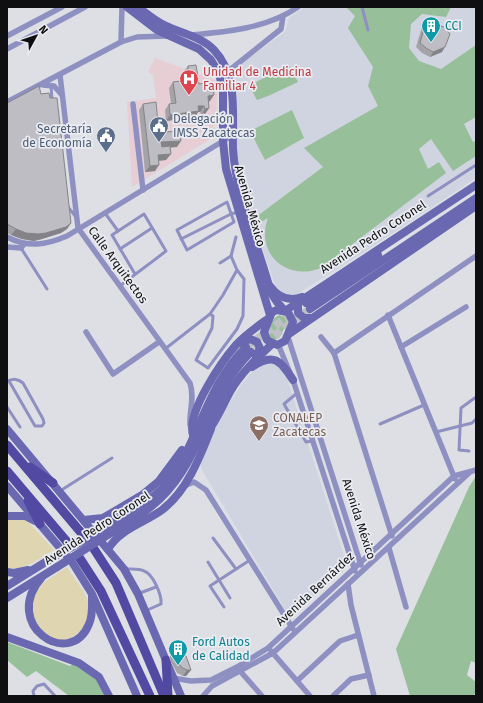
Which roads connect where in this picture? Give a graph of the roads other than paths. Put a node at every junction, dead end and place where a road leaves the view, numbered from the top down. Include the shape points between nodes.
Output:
1 (62, 7) edge
2 (85, 7) edge
3 (122, 7) edge
4 (127, 7) edge
5 (138, 7) edge
6 (298, 7) edge
7 (362, 7) edge
8 (282, 16) junction
9 (368, 30) dead end
10 (7, 36) edge
11 (172, 36) junction
12 (190, 36) junction
13 (121, 42) junction
14 (7, 49) edge
15 (60, 75) junction
16 (229, 75) junction
17 (40, 85) junction
18 (51, 85) junction
19 (63, 97) junction
20 (7, 102) edge
21 (53, 104) edge
22 (134, 104) dead end
23 (233, 135) junction
24 (223, 141) junction
25 (476, 165) edge
26 (476, 187) edge
27 (143, 190) junction
28 (428, 196) dead end
29 (476, 198) edge
30 (66, 204) edge
31 (476, 206) edge
32 (105, 213) junction
33 (234, 213) junction
34 (77, 218) junction
35 (78, 228) junction
36 (152, 228) junction
37 (118, 231) junction
38 (7, 237) edge
39 (236, 237) dead end
40 (181, 239) junction
41 (22, 246) junction
42 (7, 247) edge
43 (120, 249) junction
44 (231, 256) junction
45 (476, 256) edge
46 (220, 263) dead end
47 (237, 270) junction
48 (135, 274) junction
49 (269, 284) junction
50 (120, 286) junction
51 (47, 289) dead end
52 (311, 292) junction
53 (307, 303) junction
54 (466, 307) dead end
55 (285, 311) junction
56 (210, 314) junction
57 (388, 315) junction
58 (270, 316) junction
59 (310, 318) junction
60 (86, 332) dead end
61 (288, 335) junction
62 (321, 337) dead end
63 (159, 342) junction
64 (275, 344) junction
65 (236, 346) junction
66 (401, 347) junction
67 (164, 349) junction
68 (249, 350) tunnel mouth
69 (334, 353) junction
70 (251, 363) junction
71 (242, 374) junction
72 (293, 380) junction
73 (8, 381) edge
74 (298, 393) junction
75 (476, 397) edge
76 (424, 405) junction
77 (7, 407) edge
78 (12, 414) junction
79 (7, 417) edge
80 (476, 419) edge
81 (380, 424) dead end
82 (460, 426) junction
83 (20, 427) dead end
84 (7, 429) edge
85 (210, 429) junction
86 (435, 432) junction
87 (193, 438) junction
88 (312, 441) junction
89 (8, 447) edge
90 (469, 451) dead end
91 (112, 458) dead end
92 (476, 470) edge
93 (7, 471) edge
94 (469, 473) junction
95 (454, 476) junction
96 (18, 484) junction
97 (53, 484) junction
98 (458, 485) junction
99 (7, 486) edge
100 (181, 489) junction
101 (60, 491) junction
102 (142, 509) junction
103 (7, 516) edge
104 (101, 519) junction
105 (84, 520) junction
106 (40, 524) junction
107 (392, 534) junction
108 (84, 536) dead end
109 (213, 538) dead end
110 (114, 539) junction
111 (68, 543) dead end
112 (395, 543) junction
113 (108, 548) junction
114 (389, 548) junction
115 (94, 549) dead end
116 (79, 557) dead end
117 (250, 560) junction
118 (208, 562) dead end
119 (360, 562) junction
120 (38, 566) junction
121 (354, 568) junction
122 (124, 569) junction
123 (236, 569) junction
124 (363, 571) junction
125 (7, 572) edge
126 (346, 576) junction
127 (42, 577) junction
128 (357, 577) junction
129 (219, 580) junction
130 (7, 586) edge
131 (348, 586) junction
132 (156, 587) junction
133 (92, 594) junction
134 (138, 594) junction
135 (7, 598) edge
136 (230, 598) dead end
137 (224, 607) dead end
138 (406, 607) dead end
139 (145, 611) junction
140 (291, 627) junction
141 (296, 633) junction
142 (358, 636) junction
143 (7, 637) edge
144 (268, 648) junction
145 (273, 653) junction
146 (166, 660) junction
147 (239, 670) junction
148 (369, 675) junction
149 (173, 678) junction
150 (297, 682) junction
151 (34, 696) edge
152 (55, 696) edge
153 (109, 696) edge
154 (137, 696) edge
155 (150, 696) edge
156 (164, 696) edge
157 (168, 696) edge
158 (181, 696) edge
159 (203, 696) edge
160 (262, 696) edge
161 (310, 696) edge
162 (333, 696) edge
163 (374, 696) edge

1 - 10 street
2 - 14 street
3 - 13 street
4 - 11 street, Avenida México via 144,22
5 - 12 street, Avenida México via 166,26
6 - 8 street
7 - 9 lane
8 - 12 street via 264,24
8 - 16 street via 281,29 231,69
11 - 12 street
11 - 13 street via 137,37
11 - 24 street, Avenida México via 199,49 216,66 222,81
12 - 16 street, Avenida México via 213,48
13 - 15 street
15 - 17 street
15 - 19 street, Calle Arquitectos
16 - 23 street, Avenida México
17 - 18 street
17 - 20 street
18 - 19 street
18 - 21 lane
19 - 34 street, Calle Arquitectos
22 - 27 street
23 - 24 street
23 - 49 street, Avenida México via 233,151 243,199
24 - 27 street
24 - 33 street, Avenida México
25 - 28 lane
26 - 52 street, Avenida Pedro Coronel
26 - 53 street, Avenida Pedro Coronel
27 - 32 street
29 - 53 street, Avenida Pedro Coronel
30 - 34 lane
31 - 59 street
32 - 35 street
32 - 37 lane
33 - 40 lane
33 - 40 lane via 234,222 187,250
33 - 40 lane via 227,202 177,230
33 - 58 street, Avenida México
34 - 35 street, Calle Arquitectos
35 - 41 street via 54,241
35 - 50 street, Calle Arquitectos
36 - 37 lane via 144,214
36 - 43 lane
36 - 48 lane via 166,251
37 - 43 lane via 112,235
38 - 41 street
39 - 44 lane
41 - 42 street
41 - 51 lane
43 - 48 lane
44 - 46 lane
44 - 47 lane
45 - 57 street
47 - 56 lane
47 - 56 lane via 244,279 243,316 237,329 208,368 196,360 212,328
48 - 50 lane
49 - 52 street via 275,292 288,299 296,299
49 - 55 street, Avenida México via 274,299
50 - 63 street, Calle Arquitectos
52 - 53 street, Avenida Pedro Coronel
53 - 55 street, Avenida Pedro Coronel
53 - 59 street via 298,304 298,313 304,318
54 - 66 street
55 - 58 street via 274,311
55 - 61 street via 293,322
56 - 67 lane
57 - 66 street
57 - 69 street
58 - 64 street via 264,332 267,340
58 - 65 street, Avenida Pedro Coronel
59 - 61 street
60 - 63 street via 114,374
61 - 64 street via 286,341
61 - 119 street, Avenida México
62 - 69 street
63 - 67 street, Calle Arquitectos
64 - 70 street, Avenida Pedro Coronel
64 - 72 street, Avenida México
65 - 70 street via 247,339 257,342 260,350
65 - 87 street, Avenida Pedro Coronel via 210,382
66 - 76 street
67 - 87 street, Calle Arquitectos via 190,383 194,394 189,416
68 - 87 street, Avenida Pedro Coronel via 231,363 216,387
69 - 107 street
70 - 71 street, Avenida Pedro Coronel
71 - 72 street via 260,362 271,359 282,364
71 - 85 street, Avenida Pedro Coronel
72 - 74 street, Avenida México
73 - 73 lane via 19,380 23,384 43,419 42,426 35,426
74 - 88 street, Avenida México
74 - 88 lane via 284,404 306,442
75 - 82 lane via 461,408
76 - 81 lane
76 - 86 street
77 - 78 lane
78 - 79 lane
78 - 83 lane
80 - 82 lane via 472,423
82 - 86 lane
82 - 90 lane via 458,450
84 - 97 street
85 - 87 street, Avenida Pedro Coronel
85 - 100 street
86 - 95 street
87 - 102 street, Avenida Pedro Coronel via 174,486 159,501
87 - 104 street via 151,488
88 - 121 street, Avenida México
89 - 97 main road
89 - 108 main road
91 - 101 lane
92 - 94 street
93 - 96 main road
94 - 95 street
94 - 98 street, Avenida Bernárdez
95 - 98 street
95 - 107 street, Avenida Bernárdez
96 - 106 main road
96 - 111 main road
97 - 101 street
98 - 112 street, Avenida Bernárdez
99 - 106 street
100 - 110 street via 162,510
100 - 117 street via 194,482 206,490
101 - 105 street
102 - 120 street, Avenida Pedro Coronel, bridge
102 - 127 street, Avenida Pedro Coronel, bridge
103 - 106 street via 25,516
104 - 105 street
104 - 110 street via 103,528
105 - 113 street
106 - 133 street via 72,562
107 - 112 street
107 - 119 street, Avenida Bernárdez
109 - 123 lane
110 - 113 street
112 - 114 street, Avenida Bernárdez
113 - 122 street
114 - 124 street, Avenida Bernárdez
114 - 138 street
115 - 156 main road via 116,583
116 - 155 main road via 101,591
117 - 123 lane
117 - 140 street
118 - 129 lane
119 - 121 street, Avenida Bernárdez
119 - 124 street, Avenida México
120 - 125 street via 21,572
120 - 130 street, Avenida Pedro Coronel
121 - 126 street, Avenida Bernárdez
121 - 128 street, Avenida México
122 - 132 lane via 143,570 149,573
122 - 134 street
123 - 129 lane
124 - 128 street, Avenida Bernárdez
126 - 131 street
126 - 140 street, Avenida Bernárdez
127 - 133 street via 32,586 24,611 33,631 52,643 71,641 87,629 91,619
127 - 135 street, Avenida Pedro Coronel
128 - 131 street, Avenida Bernárdez
129 - 136 lane
129 - 137 lane via 210,586
131 - 141 street, Avenida Bernárdez
131 - 142 street
132 - 134 lane
132 - 139 lane via 162,599 161,604
133 - 154 street
134 - 139 street
139 - 146 street
140 - 141 street
140 - 144 street, Avenida Bernárdez
141 - 145 street, Avenida Bernárdez
142 - 148 street
142 - 150 street via 340,641
143 - 153 street via 79,662 99,677
144 - 145 street
144 - 147 street, Avenida Bernárdez
145 - 147 street, Avenida Bernárdez
145 - 150 street
146 - 149 street
146 - 157 main road
147 - 149 street, Avenida Bernárdez via 211,680 191,681
147 - 159 street, Avenida Bernárdez via 212,686
147 - 160 street
148 - 162 street via 351,680
148 - 163 street
149 - 158 street
150 - 161 street
151 - 152 lane via 33,691 37,686 44,684

